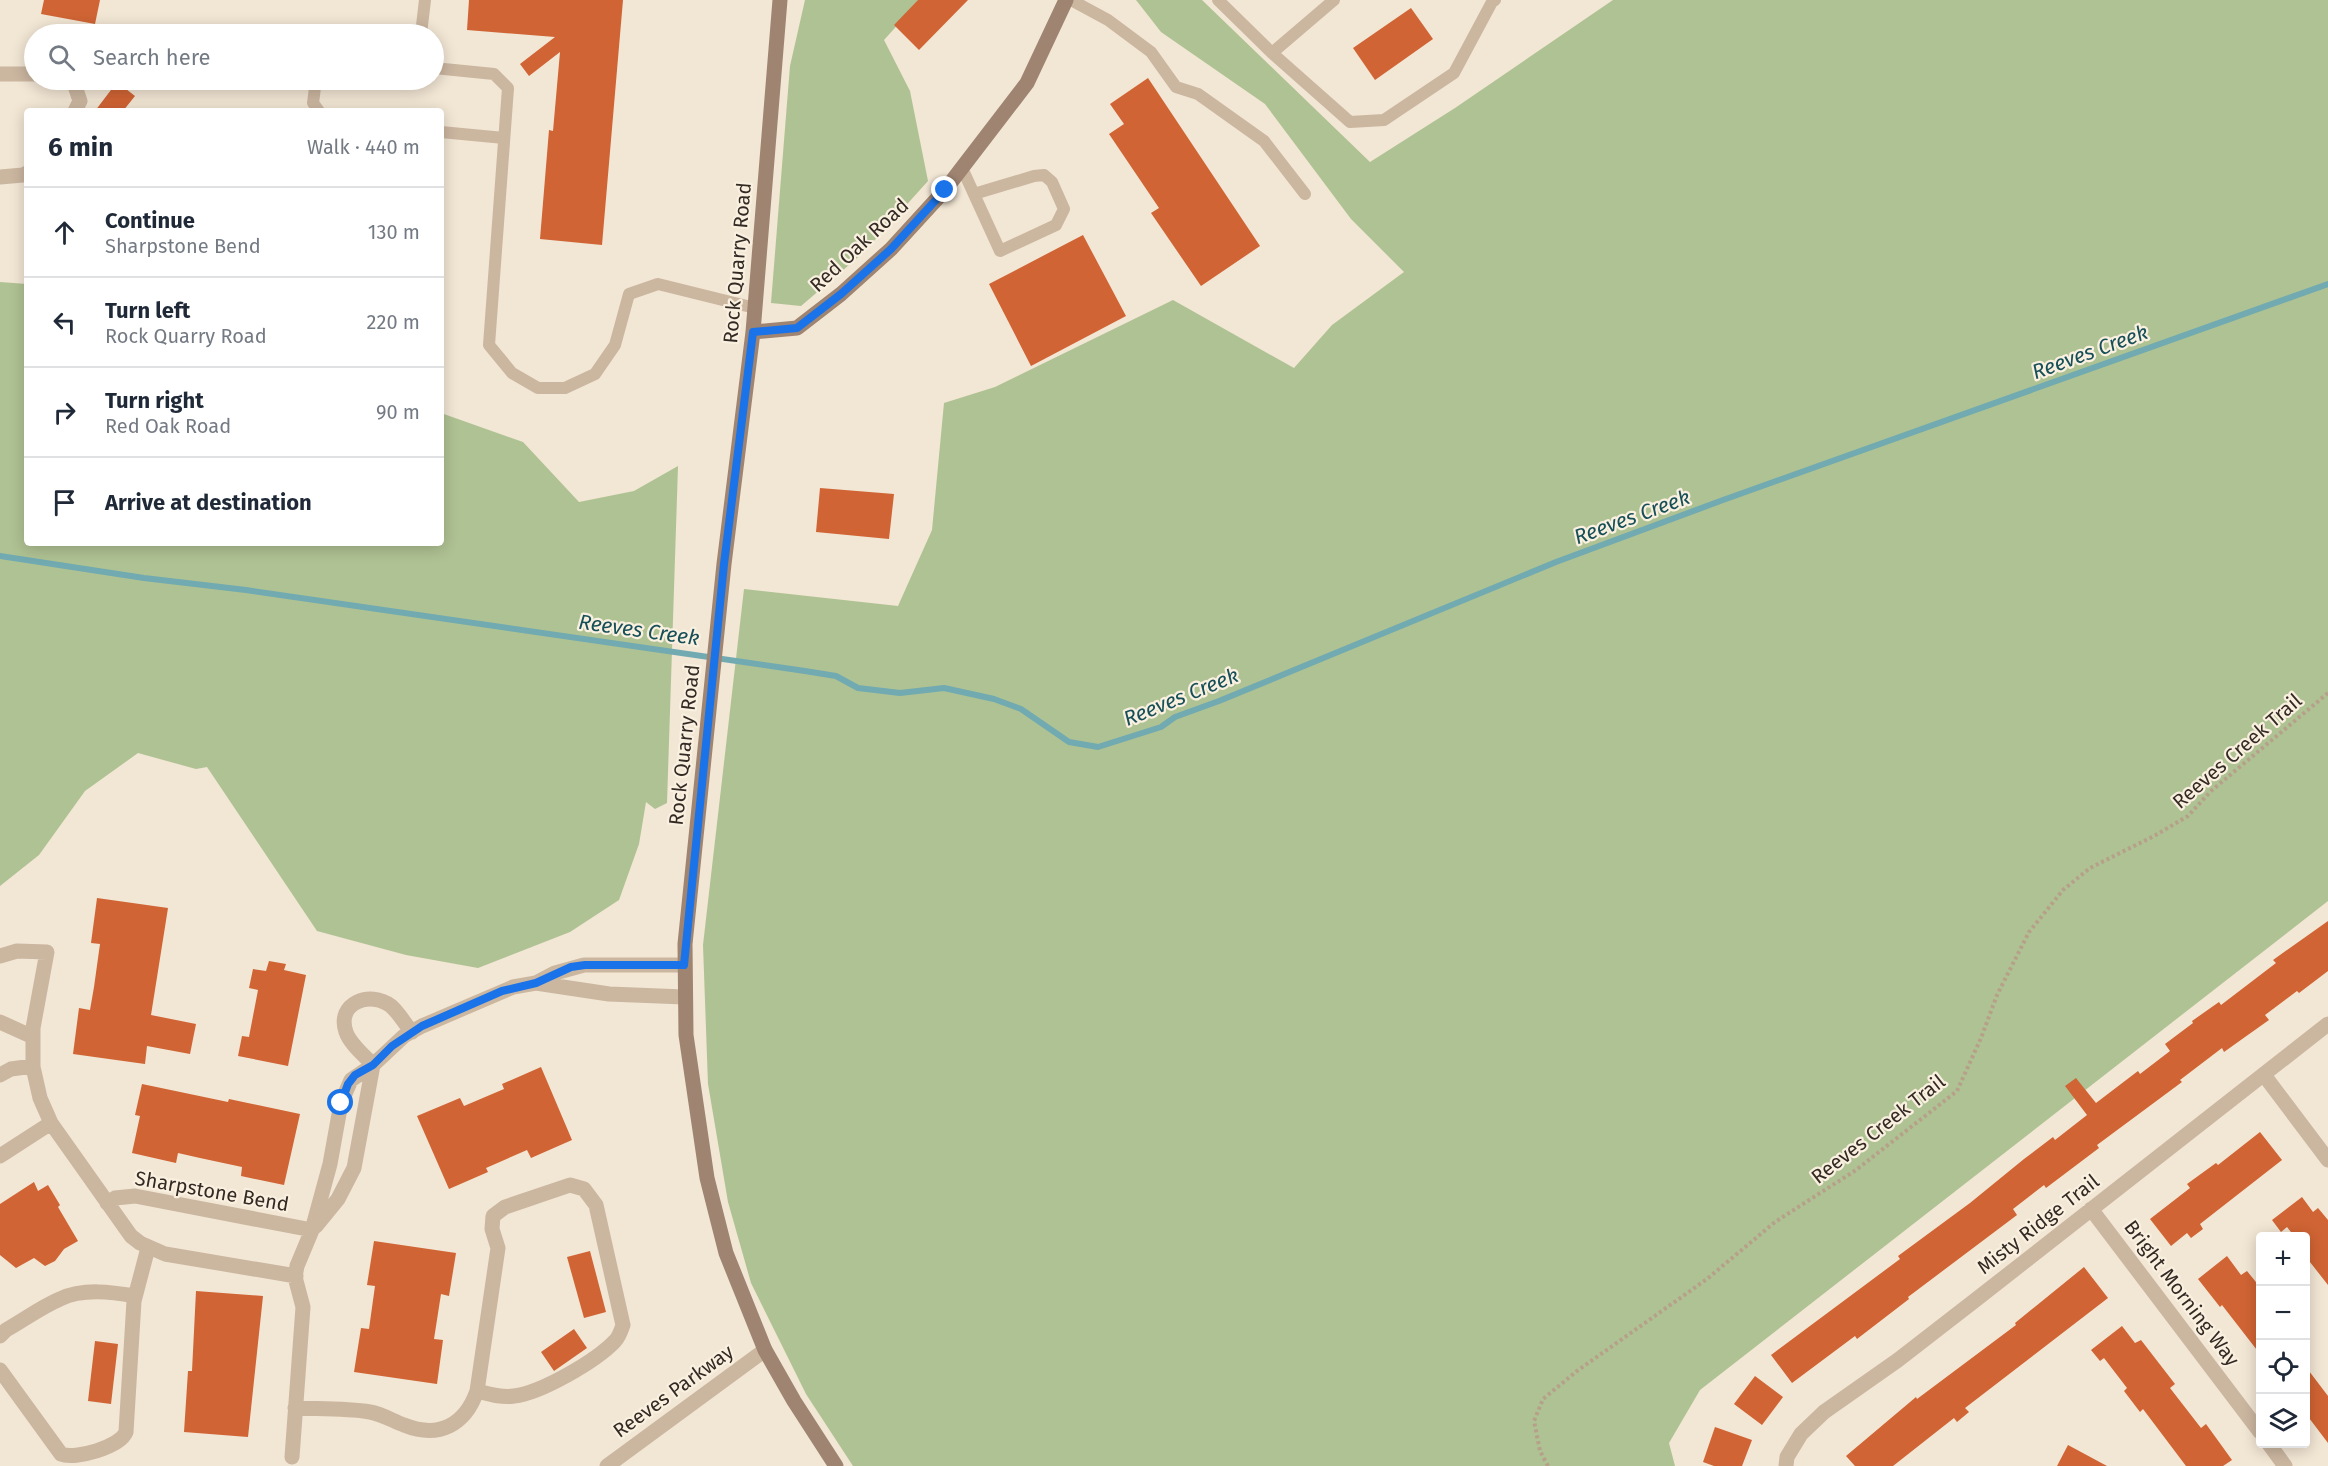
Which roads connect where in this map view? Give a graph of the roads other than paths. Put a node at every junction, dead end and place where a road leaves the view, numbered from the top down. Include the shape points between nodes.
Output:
1 (425, 0) edge
2 (780, 0) edge
3 (1066, 0) edge
4 (1071, 0) edge
5 (1218, 0) edge
6 (1334, 0) edge
7 (1496, 0) edge
8 (421, 24) edge
9 (1272, 53) junction
10 (444, 69) edge
11 (0, 74) edge
12 (24, 74) edge
13 (76, 90) edge
14 (315, 90) edge
15 (76, 108) edge
16 (317, 108) edge
17 (444, 132) edge
18 (504, 138) junction
19 (962, 168) junction
20 (24, 174) edge
21 (0, 177) edge
22 (974, 194) junction
23 (1305, 194) dead end
24 (755, 308) junction
25 (753, 332) junction
26 (0, 956) edge
27 (684, 965) junction
28 (536, 983) junction
29 (684, 997) junction
30 (0, 1022) edge
31 (2328, 1024) edge
32 (412, 1032) junction
33 (33, 1037) junction
34 (373, 1065) junction
35 (33, 1066) junction
36 (0, 1075) edge
37 (2264, 1075) junction
38 (51, 1123) junction
39 (0, 1156) edge
40 (2328, 1160) edge
41 (107, 1203) junction
42 (2091, 1209) junction
43 (312, 1230) junction
44 (148, 1248) junction
45 (296, 1276) junction
46 (135, 1296) junction
47 (0, 1336) edge
48 (765, 1350) junction
49 (0, 1370) edge
50 (477, 1391) junction
51 (295, 1408) junction
52 (2256, 1427) edge
53 (2272, 1448) edge
54 (292, 1457) dead end
55 (607, 1466) edge
56 (836, 1466) edge
57 (1786, 1466) edge
58 (2285, 1466) edge

1 - 8 lane
2 - 24 street, Rock Quarry Road
3 - 19 street, Red Oak Road via 1027,83
4 - 23 lane via 1108,20 1151,52 1176,87 1198,94 1264,141
5 - 9 lane
6 - 9 lane
7 - 9 lane via 1454,74 1384,120 1350,122
10 - 18 lane via 494,74 508,88
11 - 12 street
13 - 15 street via 80,101
14 - 16 lane via 313,103
17 - 18 lane
18 - 24 lane via 489,345 512,373 538,388 565,388 595,374 615,345 629,294 658,284
19 - 22 lane
19 - 25 street, Red Oak Road via 891,249 841,294 797,328
20 - 21 street
22 - 22 lane via 1000,251 1056,225 1065,209 1052,182 1044,175
24 - 25 street, Rock Quarry Road
25 - 27 street, Rock Quarry Road via 724,564
26 - 33 street via 17,951 47,952
27 - 28 street, Sharpstone Bend via 585,965
27 - 29 street, Rock Quarry Road
28 - 29 street, Sharpstone Bend via 587,992
28 - 32 street, Sharpstone Bend via 502,991
29 - 48 street, Rock Quarry Road via 707,1178 726,1253
30 - 33 street
31 - 37 street, Misty Ridge Trail
32 - 34 street, Sharpstone Bend
32 - 34 street via 395,1010 382,1001 365,998 353,1004 345,1029
33 - 35 street
34 - 43 street, Sharpstone Bend via 354,1168 338,1199
34 - 43 street, Sharpstone Bend via 355,1075 344,1093
35 - 36 street
35 - 38 street
37 - 40 street
37 - 42 street, Misty Ridge Trail
38 - 39 street
38 - 41 street
41 - 43 street, Sharpstone Bend via 135,1196
41 - 44 street via 130,1236
42 - 52 street, Bright Morning Way
42 - 57 street, Misty Ridge Trail via 1824,1412 1801,1434
43 - 45 street, Sharpstone Bend
44 - 45 street
44 - 46 street
45 - 51 street, Sharpstone Bend via 303,1307
46 - 47 street via 103,1293 60,1298
46 - 49 street via 126,1432 116,1443 76,1456 61,1454
48 - 55 street, Reeves Parkway
48 - 56 street, Rock Quarry Road
50 - 50 street via 498,1248 493,1216 505,1207 570,1185 584,1189 596,1205 623,1325 618,1336 600,1353 535,1391 507,1397
50 - 51 street via 473,1403 458,1420 441,1430 407,1426 369,1412
51 - 54 street, Sharpstone Bend
53 - 58 street

